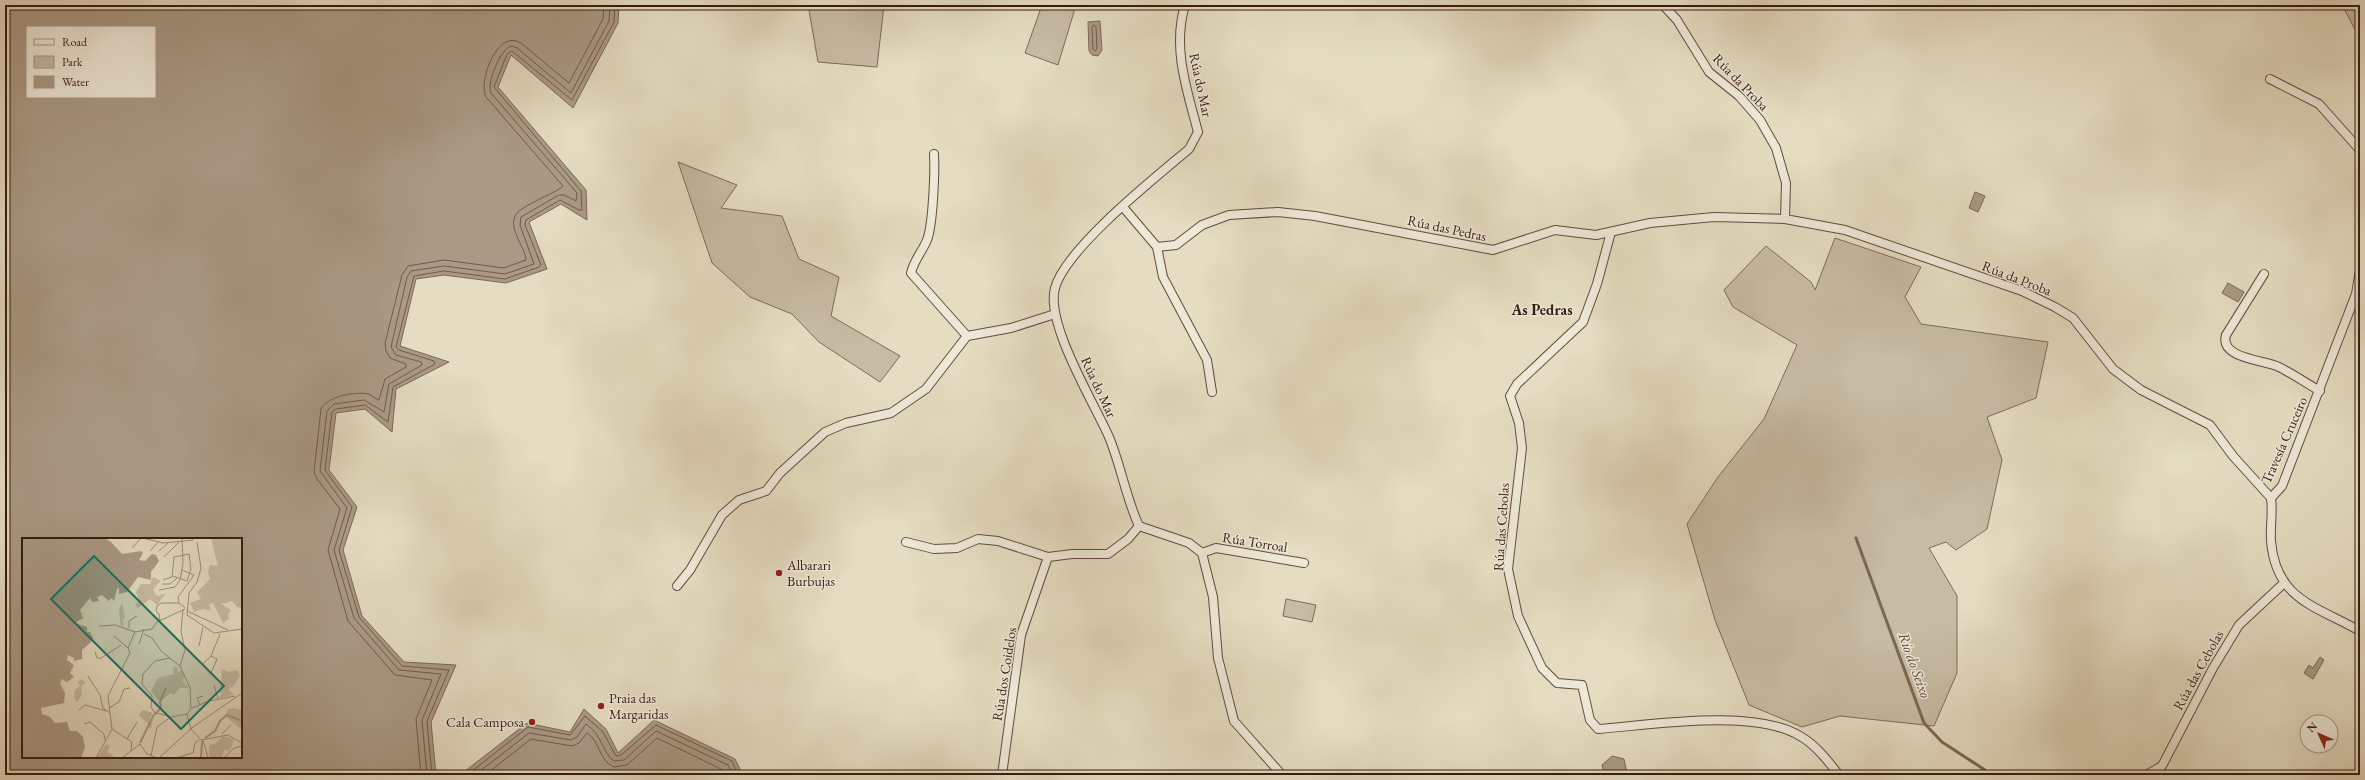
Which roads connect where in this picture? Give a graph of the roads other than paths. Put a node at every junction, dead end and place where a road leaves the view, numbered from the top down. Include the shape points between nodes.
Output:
1 (1185, 5) edge
2 (1663, 5) edge
3 (2270, 78) dead end
4 (2360, 150) edge
5 (934, 154) dead end
6 (1123, 206) junction
7 (1785, 219) junction
8 (1611, 232) junction
9 (1157, 247) junction
10 (2360, 270) edge
11 (2264, 274) dead end
12 (1055, 314) junction
13 (967, 336) junction
14 (2320, 391) junction
15 (1212, 392) dead end
16 (2271, 498) junction
17 (1139, 526) junction
18 (906, 542) dead end
19 (1202, 553) junction
20 (1048, 557) junction
21 (1304, 563) dead end
22 (2283, 584) junction
23 (677, 586) dead end
24 (2360, 631) edge
25 (2162, 766) junction
26 (1002, 775) edge
27 (1282, 775) edge
28 (1839, 775) edge
29 (2146, 775) edge
30 (2161, 775) edge

1 - 6 street, Rúa do Mar via 1180,22 1180,60 1198,132 1189,149
2 - 7 street, Rúa da Proba via 1677,20 1709,72 1739,96 1760,120 1776,148 1786,183
3 - 4 street via 2319,104
5 - 13 street via 935,172 928,239 914,261 911,273
6 - 9 street
6 - 12 street, Rúa do Mar via 1079,250 1059,276 1053,296
7 - 8 street, Rúa das Pedras via 1714,217 1650,223
7 - 16 street, Rúa da Proba via 1845,230 2022,291 2055,307 2073,318 2113,369 2141,390 2210,425 2233,456
8 - 9 street, Rúa das Pedras via 1596,235 1556,230 1493,250 1315,216 1278,212 1229,215 1202,225 1176,245
8 - 28 street, Rúa das Cebolas via 1597,284 1583,322 1517,384 1510,396 1519,423 1522,448 1508,569 1518,616 1542,668 1557,683 1582,685 1590,720 1598,729 1734,719 1770,724 1800,736 1824,757
9 - 15 street via 1163,277 1207,360
10 - 14 street, Travesía Cruceiro via 2356,294
11 - 14 street, Travesía Cruceiro via 2226,335 2224,341 2227,348 2246,358 2278,366
12 - 13 street via 1011,328
12 - 17 street, Rúa do Mar via 1084,389 1109,438
13 - 23 street via 926,389 891,413 846,423 824,432 780,473 766,491 739,500 722,515 690,570
14 - 16 street, Travesía Cruceiro via 2282,486
16 - 22 street via 2273,559
17 - 19 street via 1190,543
17 - 20 street via 1128,539 1108,554
18 - 20 street via 934,549 957,548 978,539 998,541
19 - 21 street, Rúa Torroal via 1216,548
19 - 27 street via 1213,597 1218,658 1234,721
20 - 26 street, Rúa dos Coidelos via 1021,635
22 - 24 street via 2294,595
22 - 25 street, Rúa das Cebolas via 2239,625 2213,668
25 - 29 street
25 - 30 street

